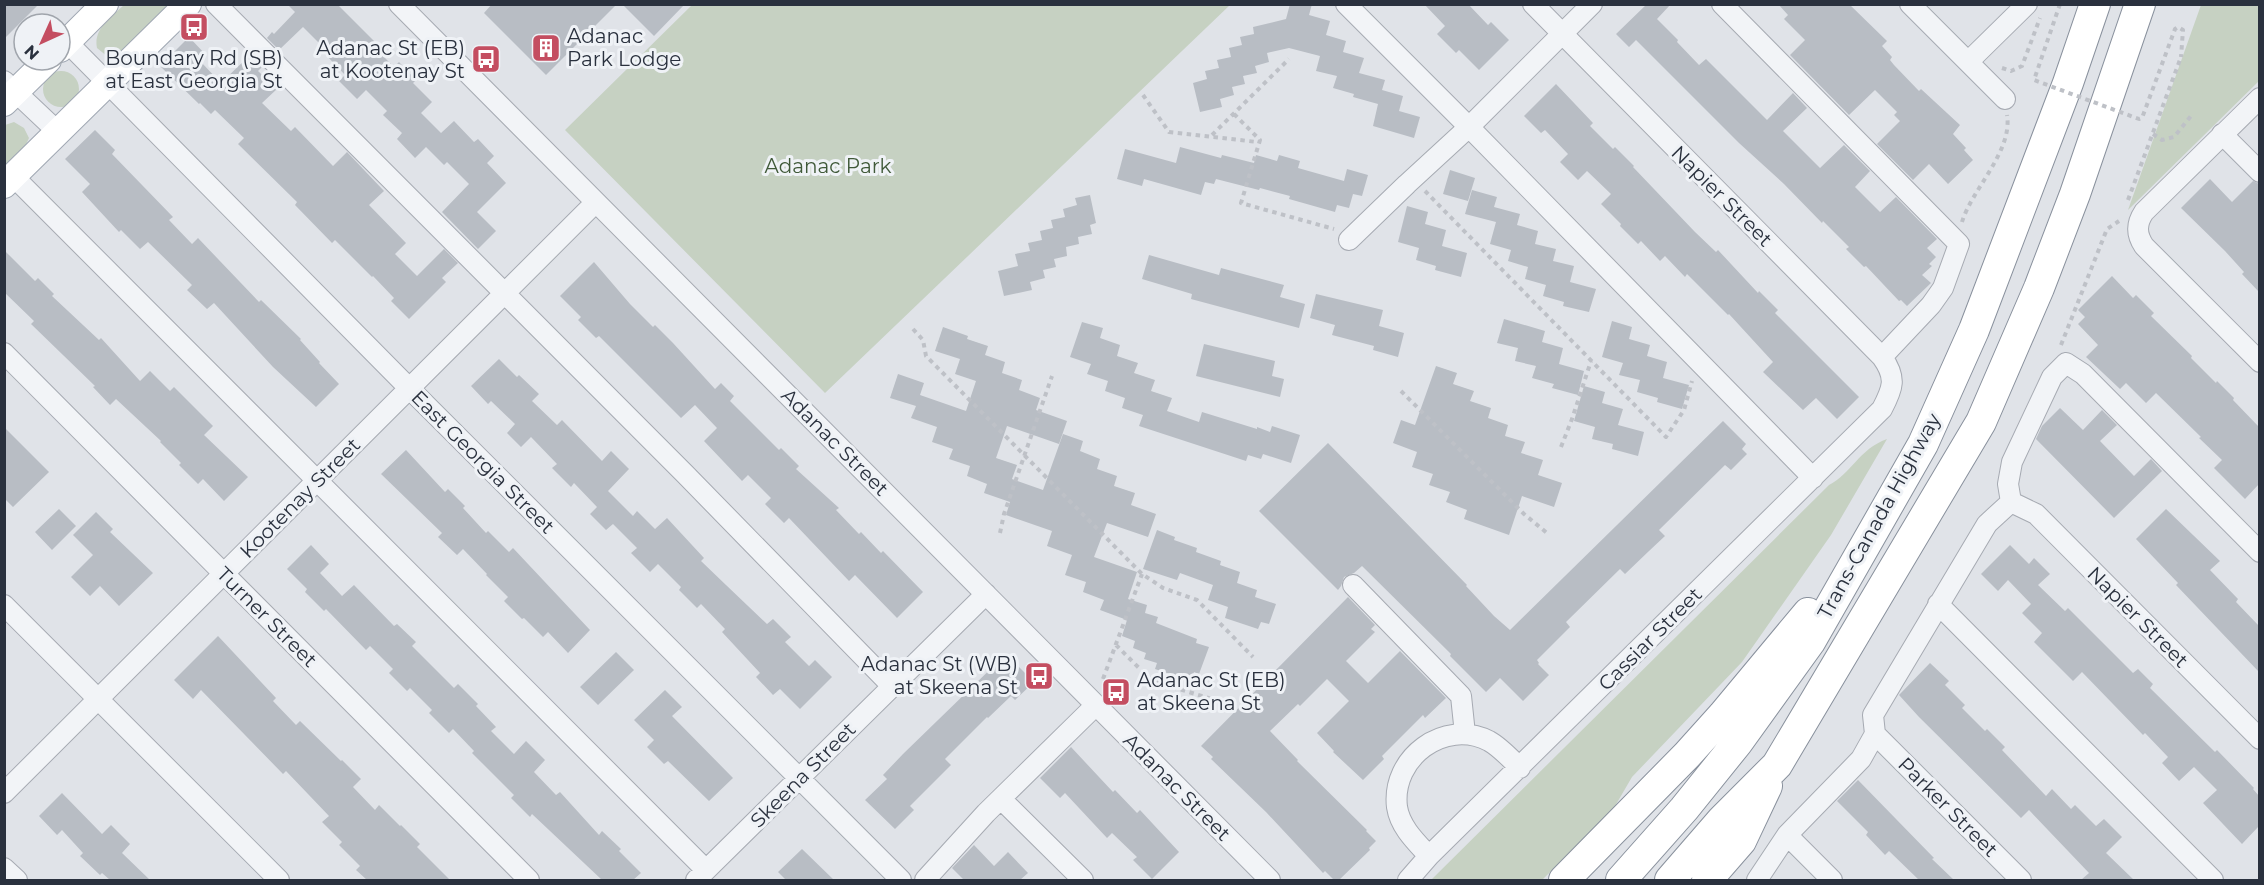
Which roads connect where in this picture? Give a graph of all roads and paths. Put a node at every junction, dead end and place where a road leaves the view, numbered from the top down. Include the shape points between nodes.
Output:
1 (105, 4) edge
2 (189, 4) edge
3 (216, 4) edge
4 (399, 4) edge
5 (1346, 4) edge
6 (1533, 4) edge
7 (1593, 4) edge
8 (1722, 4) edge
9 (1910, 4) edge
10 (2061, 4) edge
11 (2095, 4) edge
12 (2140, 4) edge
13 (2034, 9) edge
14 (1563, 34) junction
15 (72, 36) edge
16 (72, 53) edge
17 (1974, 56) junction
18 (1288, 59) dead end
19 (33, 72) edge
20 (108, 84) junction
21 (8, 92) edge
22 (1143, 95) dead end
23 (2259, 98) edge
24 (2005, 99) dead end
25 (1234, 114) junction
26 (2191, 116) dead end
27 (1469, 127) junction
28 (2009, 128) dead end
29 (58, 132) junction
30 (2153, 134) junction
31 (2222, 134) junction
32 (1212, 136) junction
33 (1257, 142) junction
34 (2259, 172) edge
35 (1413, 178) junction
36 (9, 180) edge
37 (595, 203) junction
38 (2127, 204) dead end
39 (2124, 214) dead end
40 (1352, 238) joint
41 (1959, 244) junction
42 (505, 294) junction
43 (913, 329) dead end
44 (4, 353) edge
45 (1882, 357) junction
46 (1697, 360) junction
47 (1591, 361) junction
48 (2259, 362) edge
49 (2066, 363) junction
50 (1052, 376) dead end
51 (410, 389) junction
52 (1401, 391) dead end
53 (1889, 396) joint
54 (1561, 447) dead end
55 (1024, 454) junction
56 (1813, 478) junction
57 (318, 480) junction
58 (2011, 502) junction
59 (1000, 533) dead end
60 (1547, 533) dead end
61 (1870, 536) junction
62 (2259, 552) edge
63 (1142, 573) junction
64 (223, 574) junction
65 (1353, 585) dead end
66 (986, 594) junction
67 (1938, 604) junction
68 (4, 605) edge
69 (1116, 645) junction
70 (1253, 657) dead end
71 (1103, 679) dead end
72 (893, 687) junction
73 (1212, 699) dead end
74 (99, 700) junction
75 (1096, 705) junction
76 (1465, 734) junction
77 (1875, 734) junction
78 (2259, 739) edge
79 (1777, 765) junction
80 (1520, 768) junction
81 (800, 779) junction
82 (4, 793) edge
83 (1001, 799) junction
84 (1787, 835) junction
85 (1429, 856) junction
86 (4, 868) edge
87 (701, 875) edge
88 (1261, 877) edge
89 (17, 880) edge
90 (279, 880) edge
91 (530, 880) edge
92 (901, 880) edge
93 (925, 880) edge
94 (1083, 880) edge
95 (1408, 880) edge
96 (1564, 880) edge
97 (1621, 880) edge
98 (1670, 880) edge
99 (1707, 880) edge
100 (1757, 880) edge
101 (1832, 880) edge
102 (2021, 880) edge
103 (2213, 880) edge

1 - 15 main road
2 - 20 main road
3 - 42 street
4 - 37 street, Adanac Street
5 - 27 street
6 - 14 street, Napier Street
7 - 14 street
8 - 41 street
9 - 17 street
10 - 30 path, bridge via 2034,80 2139,119 2178,27 2182,30 2181,57
11 - 61 highway, Trans-Canada Highway via 1974,330 1923,444
12 - 79 highway, Trans-Canada Highway via 2075,194 1981,422
13 - 17 street
13 - 17 path via 2025,61 2018,69 2004,69
14 - 27 street
14 - 45 street, Napier Street
16 - 20 street, East Georgia Street
17 - 24 street
18 - 25 path
19 - 21 main road
20 - 29 main road
20 - 51 street, East Georgia Street
21 - 29 street
22 - 32 path via 1169,132
23 - 31 street
25 - 32 path
25 - 33 path via 1260,140
26 - 30 path via 2174,137 2162,140
27 - 35 street
27 - 46 street
28 - 41 path via 1968,207
29 - 36 main road
30 - 38 path
31 - 34 street
31 - 48 street via 2144,212 2137,228 2144,246
32 - 33 path
33 - 40 path via 1241,202
35 - 40 street
35 - 47 path
36 - 57 street
37 - 42 street, Kootenay Street
37 - 66 street, Adanac Street
39 - 49 path via 2107,230 2061,344
41 - 45 street via 1943,288
42 - 51 street, Kootenay Street
42 - 72 street
43 - 55 path via 923,340 926,356
44 - 64 street, Turner Street
45 - 53 street, Napier Street via 1892,374
46 - 47 path via 1684,410 1666,437
46 - 56 street
47 - 54 path
49 - 58 street via 2052,377 2012,462 2008,484
49 - 62 street via 2083,374
50 - 55 path
51 - 57 street, Kootenay Street
51 - 81 street, East Georgia Street
52 - 60 path
53 - 56 street, Cassiar Street via 1882,409
55 - 59 path
55 - 63 path
56 - 80 street, Cassiar Street
57 - 64 street, Kootenay Street
57 - 87 street
58 - 67 street via 1987,524
58 - 78 street, Napier Street via 2036,514
61 - 96 highway via 1723,715
61 - 97 highway, Trans-Canada Highway via 1810,642 1738,742
63 - 69 path
63 - 70 path via 1163,588 1197,600
64 - 74 street, Kootenay Street
64 - 91 street, Turner Street
65 - 76 street via 1461,696
66 - 72 street, Skeena Street
66 - 75 street, Adanac Street
67 - 77 street via 1873,715
67 - 103 street
68 - 74 street
69 - 71 path
69 - 73 path via 1152,681
72 - 81 street, Skeena Street
74 - 82 street, Kootenay Street
74 - 90 street
75 - 83 street
75 - 88 street, Adanac Street
76 - 80 street via 1489,741
76 - 85 street via 1440,737 1419,749 1405,766 1398,786 1397,808 1405,828
77 - 84 street via 1861,759
77 - 102 street, Parker Street
79 - 98 highway, Trans-Canada Highway
79 - 99 highway via 1741,841
80 - 85 street, Cassiar Street
81 - 87 street, Skeena Street
81 - 92 street, East Georgia Street
83 - 93 street
83 - 94 street
84 - 100 street
84 - 101 street
85 - 95 street, Cassiar Street
86 - 89 street

